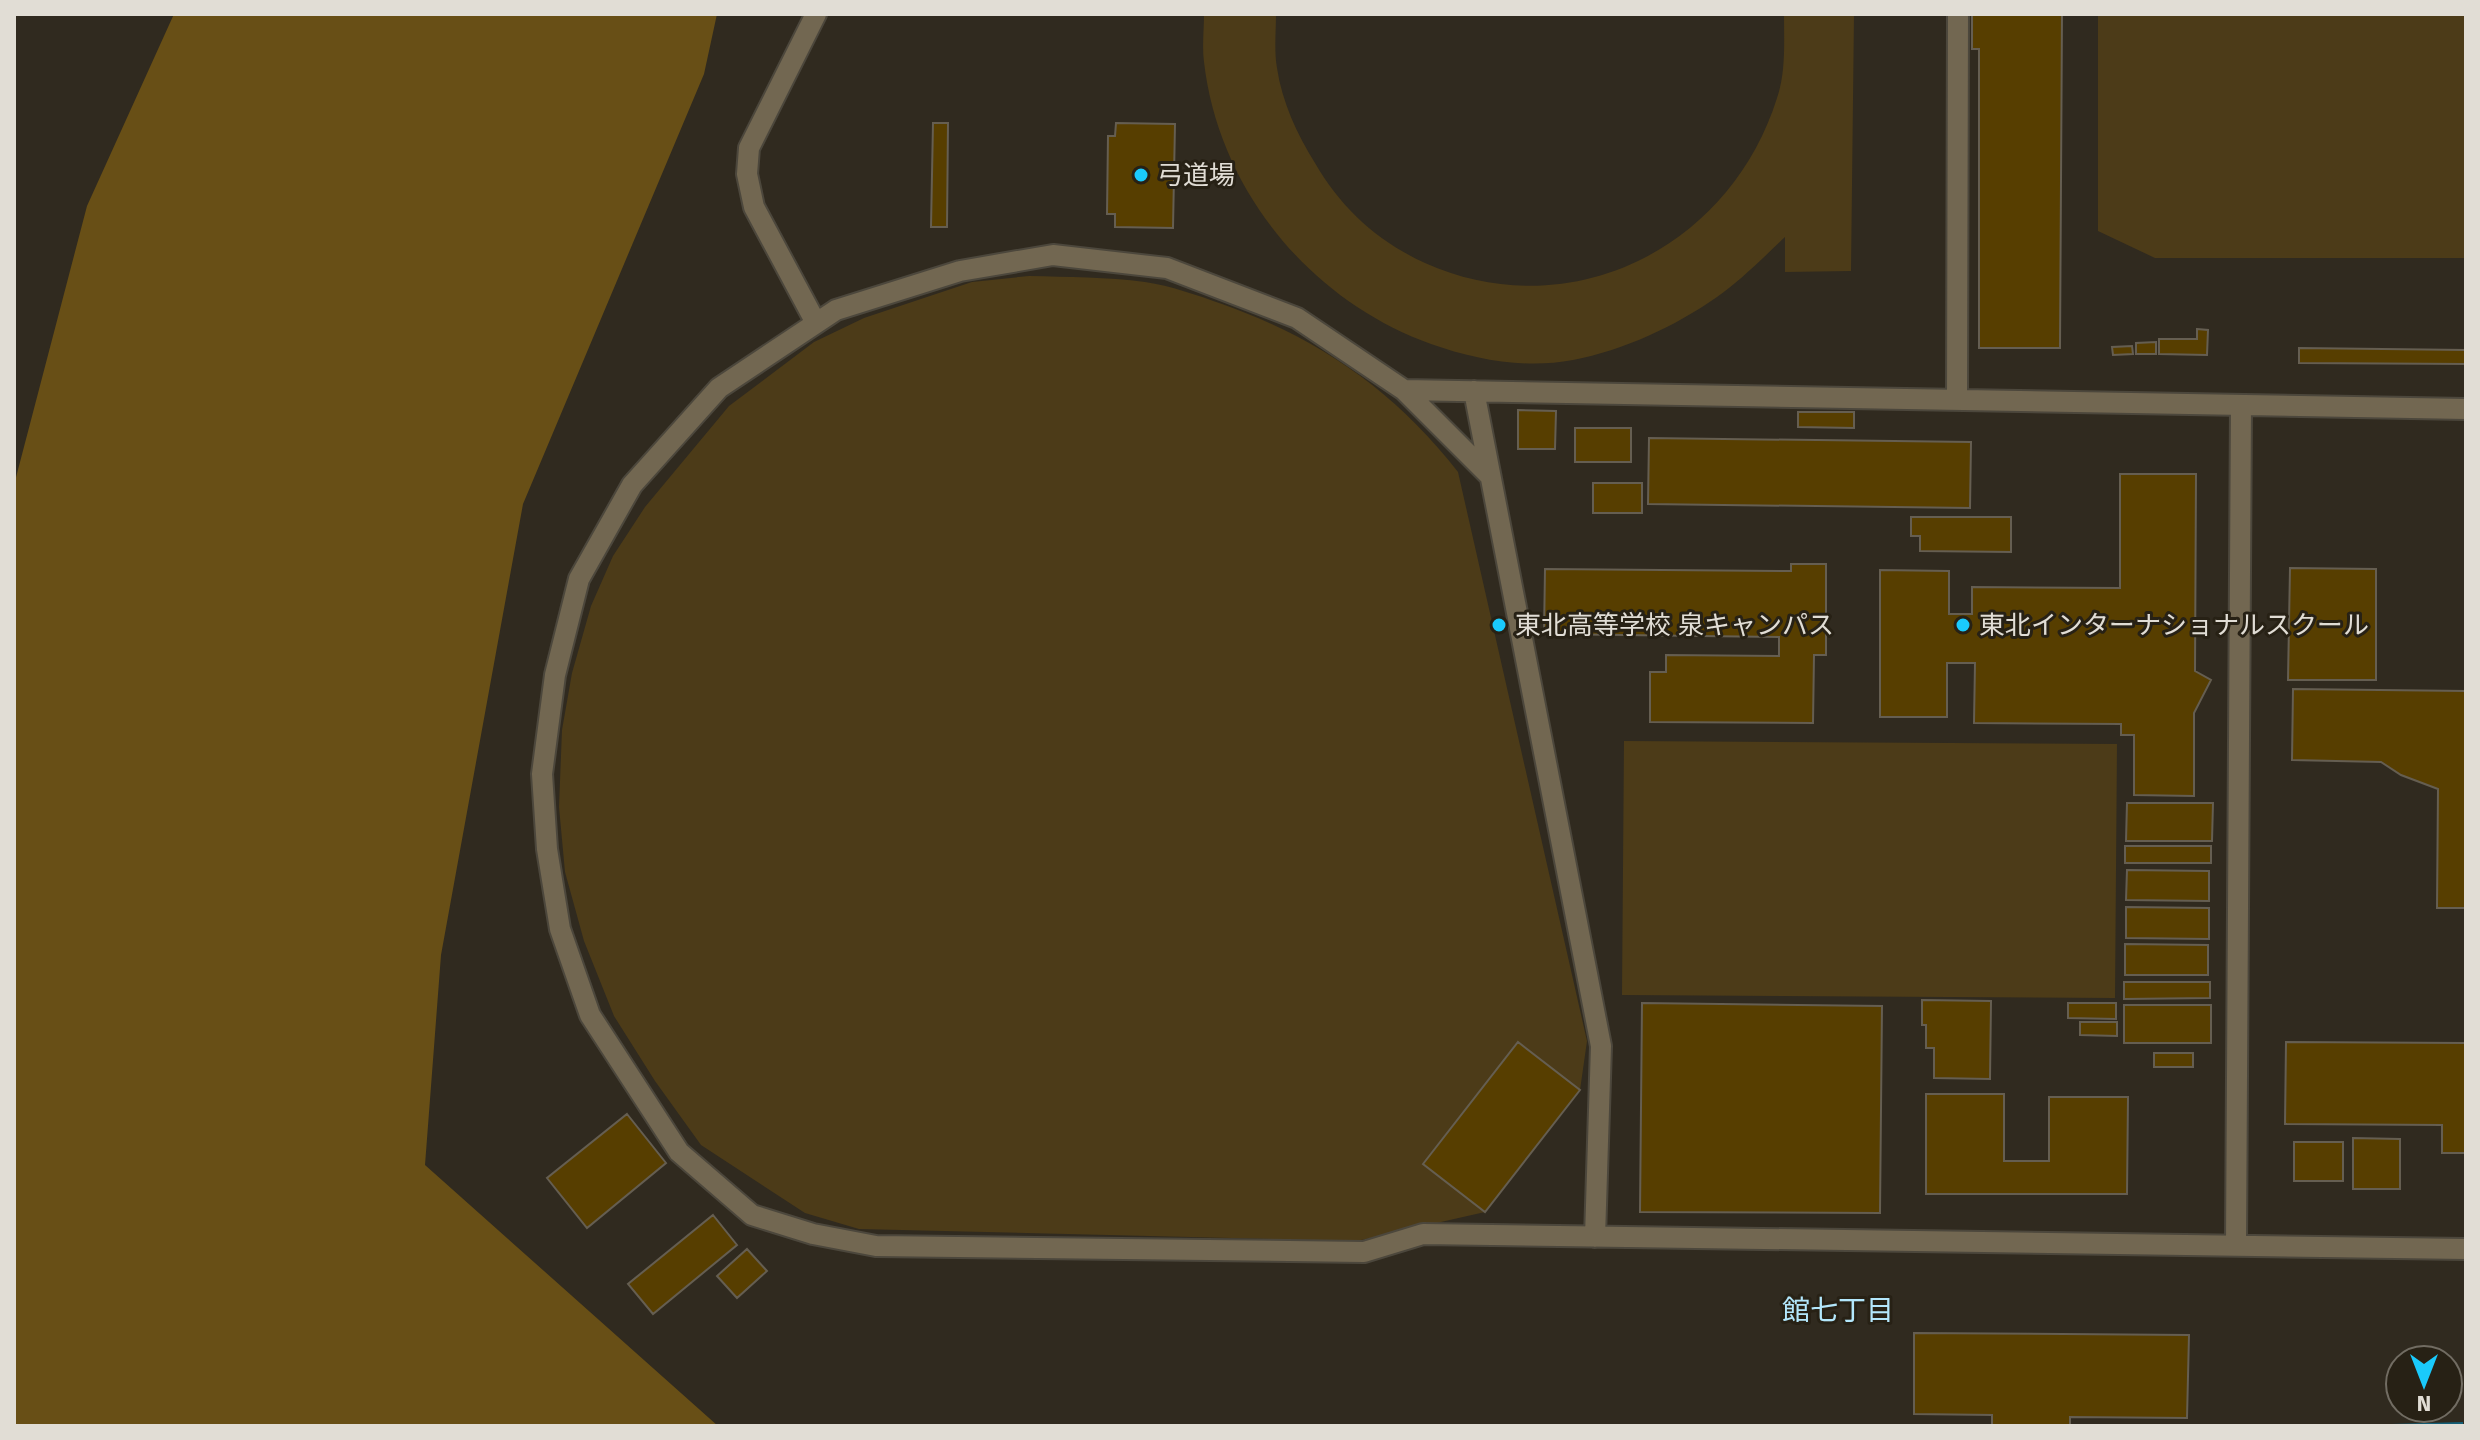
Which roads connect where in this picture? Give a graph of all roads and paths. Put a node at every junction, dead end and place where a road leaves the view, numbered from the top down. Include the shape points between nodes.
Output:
1 (816, 14) edge
2 (1958, 14) edge
3 (816, 323) junction
4 (1404, 390) junction
5 (1474, 391) junction
6 (1957, 400) junction
7 (2241, 405) junction
8 (2466, 409) edge
9 (1490, 476) junction
10 (1595, 1237) junction
11 (2236, 1245) junction
12 (2466, 1249) edge

1 - 3 lane via 749,148 747,174 754,207
2 - 6 lane
3 - 4 lane via 836,310 960,271 1053,255 1167,268 1297,318
3 - 10 lane via 719,388 632,485 579,579 555,675 542,774 560,929 590,1015 679,1152 752,1215 876,1246 1364,1252 1423,1234
4 - 5 lane
4 - 9 lane
5 - 6 lane
5 - 9 lane
6 - 7 lane
7 - 8 lane
7 - 11 lane
9 - 10 lane via 1601,1046
10 - 11 lane
11 - 12 lane

